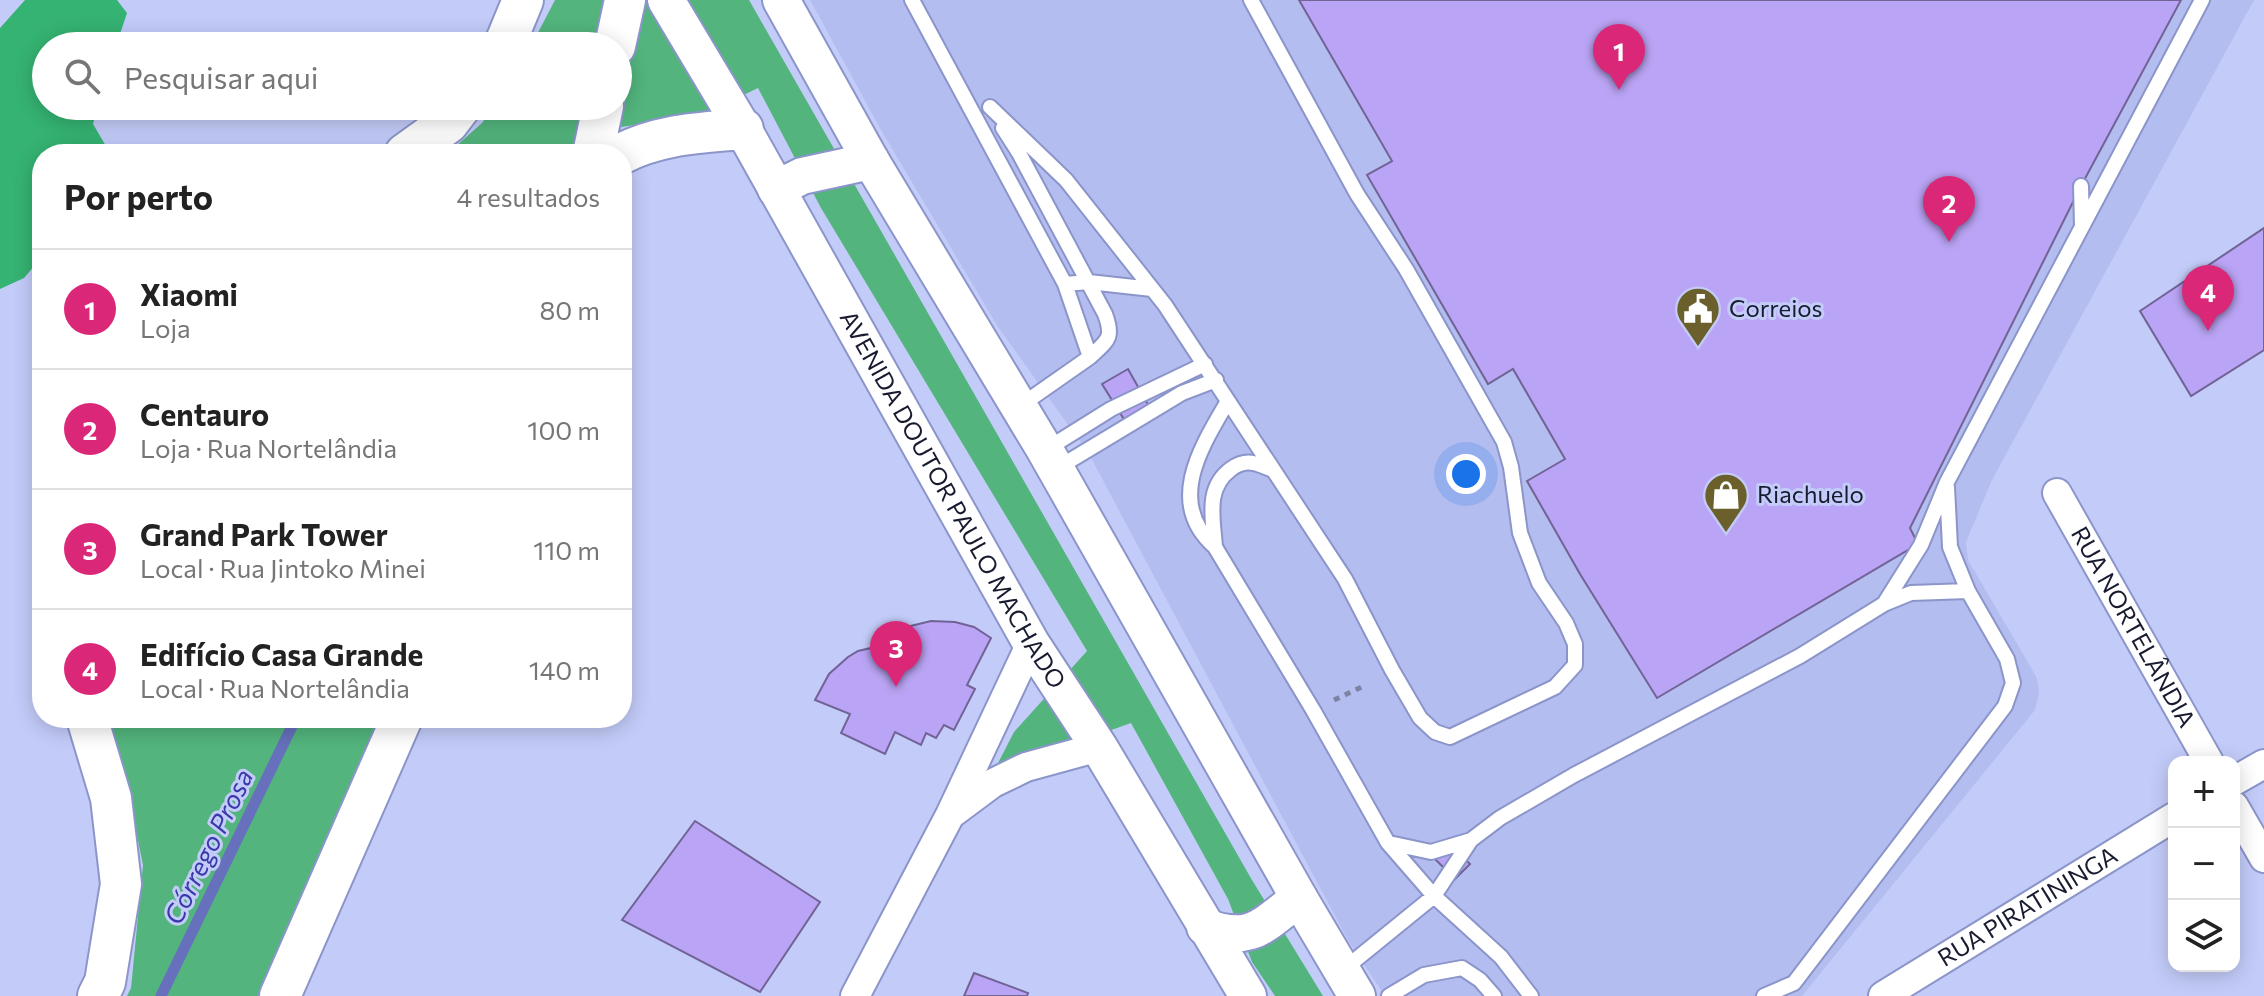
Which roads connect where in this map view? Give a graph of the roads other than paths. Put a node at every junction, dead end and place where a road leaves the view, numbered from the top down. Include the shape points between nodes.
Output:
1 (523, 0) edge
2 (625, 0) edge
3 (666, 0) edge
4 (781, 0) edge
5 (912, 0) edge
6 (1251, 0) edge
7 (2202, 0) edge
8 (510, 32) edge
9 (618, 32) edge
10 (990, 107) junction
11 (600, 120) edge
12 (975, 120) junction
13 (457, 128) edge
14 (743, 129) junction
15 (425, 144) edge
16 (595, 144) edge
17 (632, 148) edge
18 (871, 161) junction
19 (2081, 186) dead end
20 (776, 189) junction
21 (2082, 227) junction
22 (1089, 282) junction
23 (1065, 284) junction
24 (1152, 289) junction
25 (1090, 357) junction
26 (1205, 364) junction
27 (1216, 380) junction
28 (1228, 401) junction
29 (1019, 406) junction
30 (1050, 460) junction
31 (1273, 470) junction
32 (1947, 482) junction
33 (2057, 493) dead end
34 (1215, 547) junction
35 (1968, 591) junction
36 (1884, 604) junction
37 (1031, 643) junction
38 (90, 728) edge
39 (398, 728) edge
40 (1099, 747) junction
41 (2206, 756) edge
42 (2264, 764) edge
43 (2240, 778) edge
44 (950, 815) junction
45 (2240, 816) edge
46 (2168, 821) edge
47 (1471, 840) junction
48 (1388, 843) junction
49 (2264, 858) edge
50 (1434, 896) junction
51 (1299, 898) junction
52 (1205, 927) junction
53 (1350, 983) edge
54 (98, 996) edge
55 (280, 996) edge
56 (855, 996) edge
57 (1248, 996) edge
58 (1389, 996) edge
59 (1494, 996) edge
60 (1531, 996) edge
61 (1764, 996) edge
62 (1883, 996) edge

1 - 8 main road
2 - 9 main road
3 - 14 street, AVENIDA DOUTOR PAULO MACHADO
4 - 18 street
5 - 12 lane
6 - 31 lane via 1357,194 1504,442 1520,533 1539,583 1575,644 1575,665 1555,687 1476,725 1450,737 1435,732 1420,718 1345,579
7 - 21 lane
10 - 12 lane
10 - 22 lane
10 - 24 lane via 1066,180
11 - 16 main road
12 - 23 lane
13 - 15 main road
14 - 17 main road via 675,135
14 - 20 street, AVENIDA DOUTOR PAULO MACHADO
18 - 20 street via 802,176
18 - 29 street
19 - 21 lane
20 - 37 street, AVENIDA DOUTOR PAULO MACHADO
21 - 32 lane
22 - 23 lane
22 - 24 lane
22 - 25 lane via 1111,329 1109,340
23 - 25 lane
24 - 26 lane
25 - 29 lane
26 - 27 lane
26 - 30 lane via 1123,402
27 - 28 lane
27 - 30 lane
28 - 31 lane
28 - 34 lane via 1194,468 1189,496 1193,521
29 - 30 street
30 - 51 street
31 - 34 lane via 1254,461 1238,463 1219,477 1212,491
32 - 35 lane via 1950,547
32 - 36 lane via 1921,545
33 - 41 street, RUA NORTELÂNDIA
34 - 48 lane
35 - 36 lane via 1911,593
35 - 61 lane via 2007,659 2013,683 2005,706 1794,983
36 - 47 lane via 1800,656 1574,775
37 - 40 street, AVENIDA DOUTOR PAULO MACHADO
37 - 44 street
38 - 54 main road via 111,798 121,884 105,982
39 - 55 main road
40 - 44 street via 1026,767 993,783
40 - 52 street, AVENIDA DOUTOR PAULO MACHADO
42 - 43 street
44 - 56 street
45 - 49 street
46 - 62 street, RUA PIRATININGA
47 - 48 lane via 1431,852
47 - 50 lane
48 - 50 lane
50 - 53 lane
50 - 60 lane via 1501,957
51 - 52 street via 1248,933 1226,935
51 - 53 street
52 - 57 street, AVENIDA DOUTOR PAULO MACHADO
58 - 59 lane via 1424,975 1462,968

